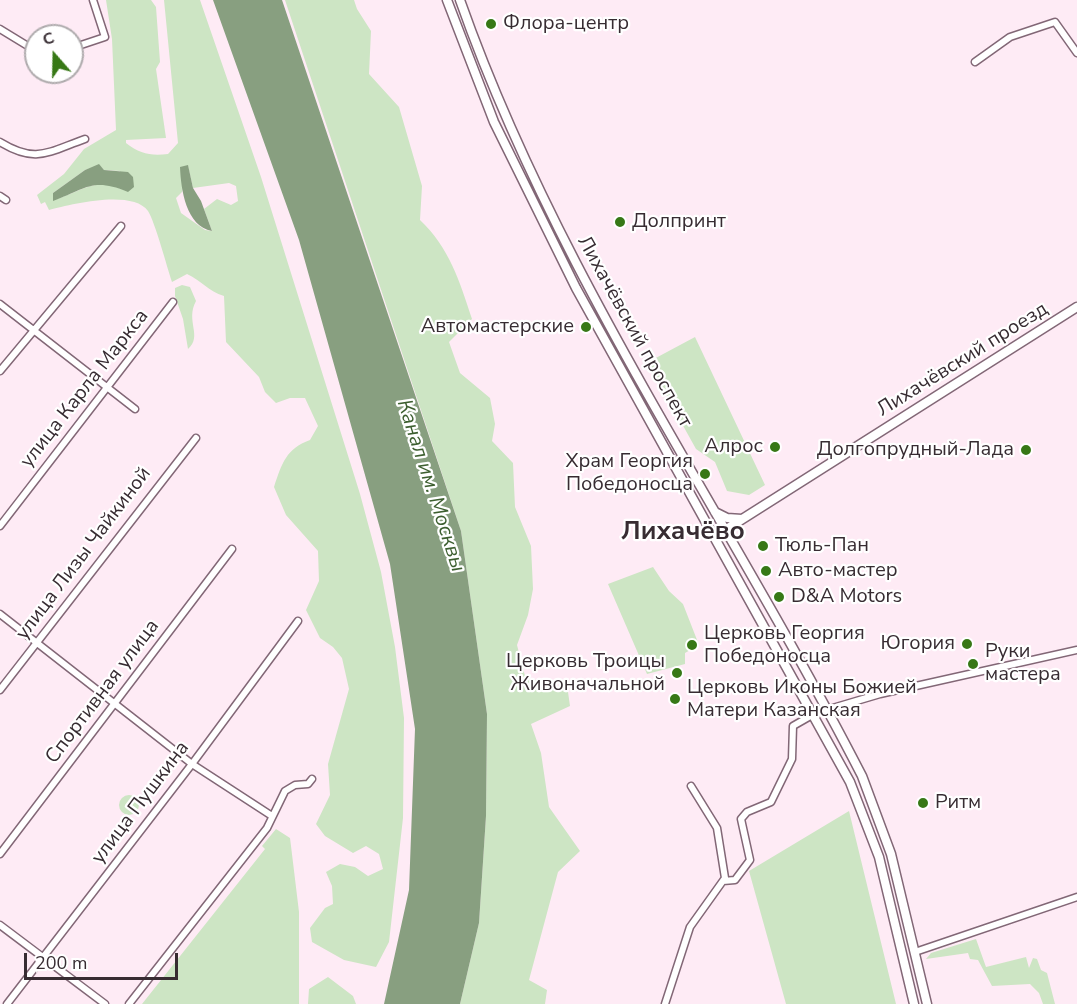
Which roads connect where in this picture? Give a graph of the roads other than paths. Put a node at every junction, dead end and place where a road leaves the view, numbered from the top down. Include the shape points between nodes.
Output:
1 (93, 0) edge
2 (447, 0) edge
3 (460, 0) edge
4 (0, 29) edge
5 (24, 44) edge
6 (84, 44) edge
7 (1077, 53) edge
8 (975, 62) dead end
9 (85, 140) dead end
10 (0, 142) edge
11 (121, 226) dead end
12 (173, 302) dead end
13 (0, 304) edge
14 (1077, 307) edge
15 (33, 329) junction
16 (0, 371) edge
17 (106, 388) junction
18 (135, 409) dead end
19 (196, 438) dead end
20 (714, 512) junction
21 (742, 519) junction
22 (0, 526) edge
23 (724, 530) junction
24 (714, 537) junction
25 (232, 549) dead end
26 (737, 552) junction
27 (0, 615) edge
28 (298, 621) dead end
29 (37, 643) junction
30 (1077, 650) edge
31 (0, 690) edge
32 (115, 703) junction
33 (826, 710) junction
34 (814, 714) junction
35 (192, 764) junction
36 (312, 779) dead end
37 (691, 786) dead end
38 (272, 816) junction
39 (0, 854) edge
40 (723, 881) junction
41 (1077, 897) edge
42 (0, 925) edge
43 (915, 952) junction
44 (43, 957) junction
45 (8, 1004) edge
46 (105, 1004) edge
47 (129, 1004) edge
48 (665, 1004) edge
49 (914, 1004) edge
50 (927, 1004) edge

1 - 6 street via 105,37
2 - 24 main road, Лихачёвский проспект via 483,97 517,171 594,322
3 - 20 main road, Лихачёвский проспект via 494,93 544,199
4 - 5 street
7 - 8 street via 1055,22 1010,37
9 - 10 street via 23,156
11 - 15 street
12 - 17 street, улица Карла Маркса
13 - 15 street
14 - 21 main road, Лихачёвский проезд
15 - 16 street
15 - 17 street
17 - 18 street
17 - 22 street, улица Карла Маркса
19 - 29 street, улица Лизы Чайкиной
20 - 21 main road
20 - 23 main road, Лихачёвский проспект
21 - 23 main road, Лихачёвский проезд
21 - 26 main road via 735,533
23 - 24 main road, Лихачёвский проезд
23 - 26 main road, Лихачёвский проспект
24 - 34 main road, Лихачёвский проспект
25 - 32 street, Спортивная улица
26 - 33 main road, Лихачёвский проспект
27 - 29 street
28 - 35 street, улица Пушкина
29 - 31 street, улица Лизы Чайкиной
29 - 32 street
30 - 33 street via 871,696
32 - 35 street
32 - 39 street, Спортивная улица
33 - 43 main road, Лихачёвский проспект via 862,776 883,827
34 - 40 street via 793,726 792,759 771,802 747,812 741,819 751,858 735,880
34 - 49 main road, Лихачёвский проспект via 871,832
35 - 38 street
35 - 44 street, улица Пушкина
36 - 38 street via 285,791
37 - 40 street via 717,828
38 - 47 street via 267,828
40 - 48 street via 690,927
41 - 43 street
42 - 44 street
43 - 50 main road, Лихачёвский проспект
44 - 45 street, улица Пушкина
44 - 46 street

